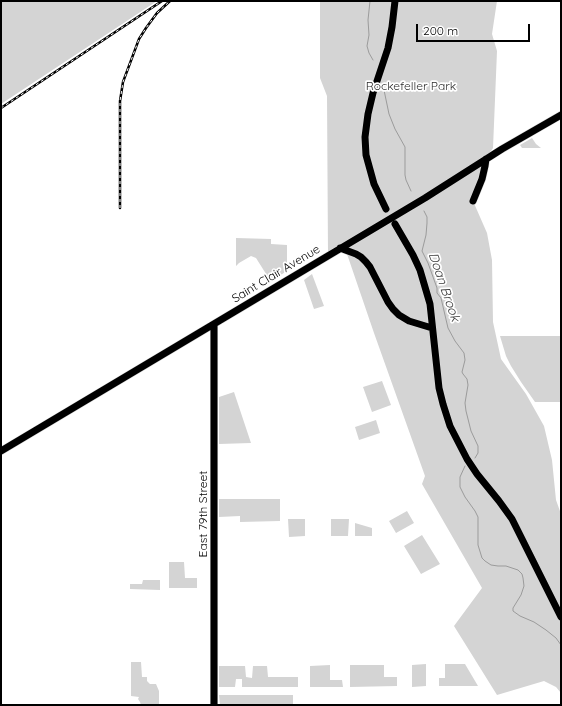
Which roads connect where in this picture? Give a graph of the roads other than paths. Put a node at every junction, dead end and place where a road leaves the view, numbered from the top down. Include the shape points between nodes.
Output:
1 (395, 1) edge
2 (561, 115) edge
3 (486, 159) junction
4 (473, 200) dead end
5 (386, 209) dead end
6 (395, 224) dead end
7 (340, 248) junction
8 (214, 324) junction
9 (432, 328) junction
10 (1, 451) edge
11 (561, 617) edge
12 (214, 705) edge

1 - 5 main road via 388,48 373,93 365,137 366,155 374,184
2 - 3 main road, Saint Clair Avenue
3 - 4 main road via 482,179
3 - 7 main road, Saint Clair Avenue
6 - 9 main road via 420,270
7 - 8 main road, Saint Clair Avenue
7 - 9 main road via 364,260 388,302 399,315
8 - 10 main road, Saint Clair Avenue
8 - 12 main road, East 79th Street
9 - 11 main road via 443,404 450,426 467,460 512,519

